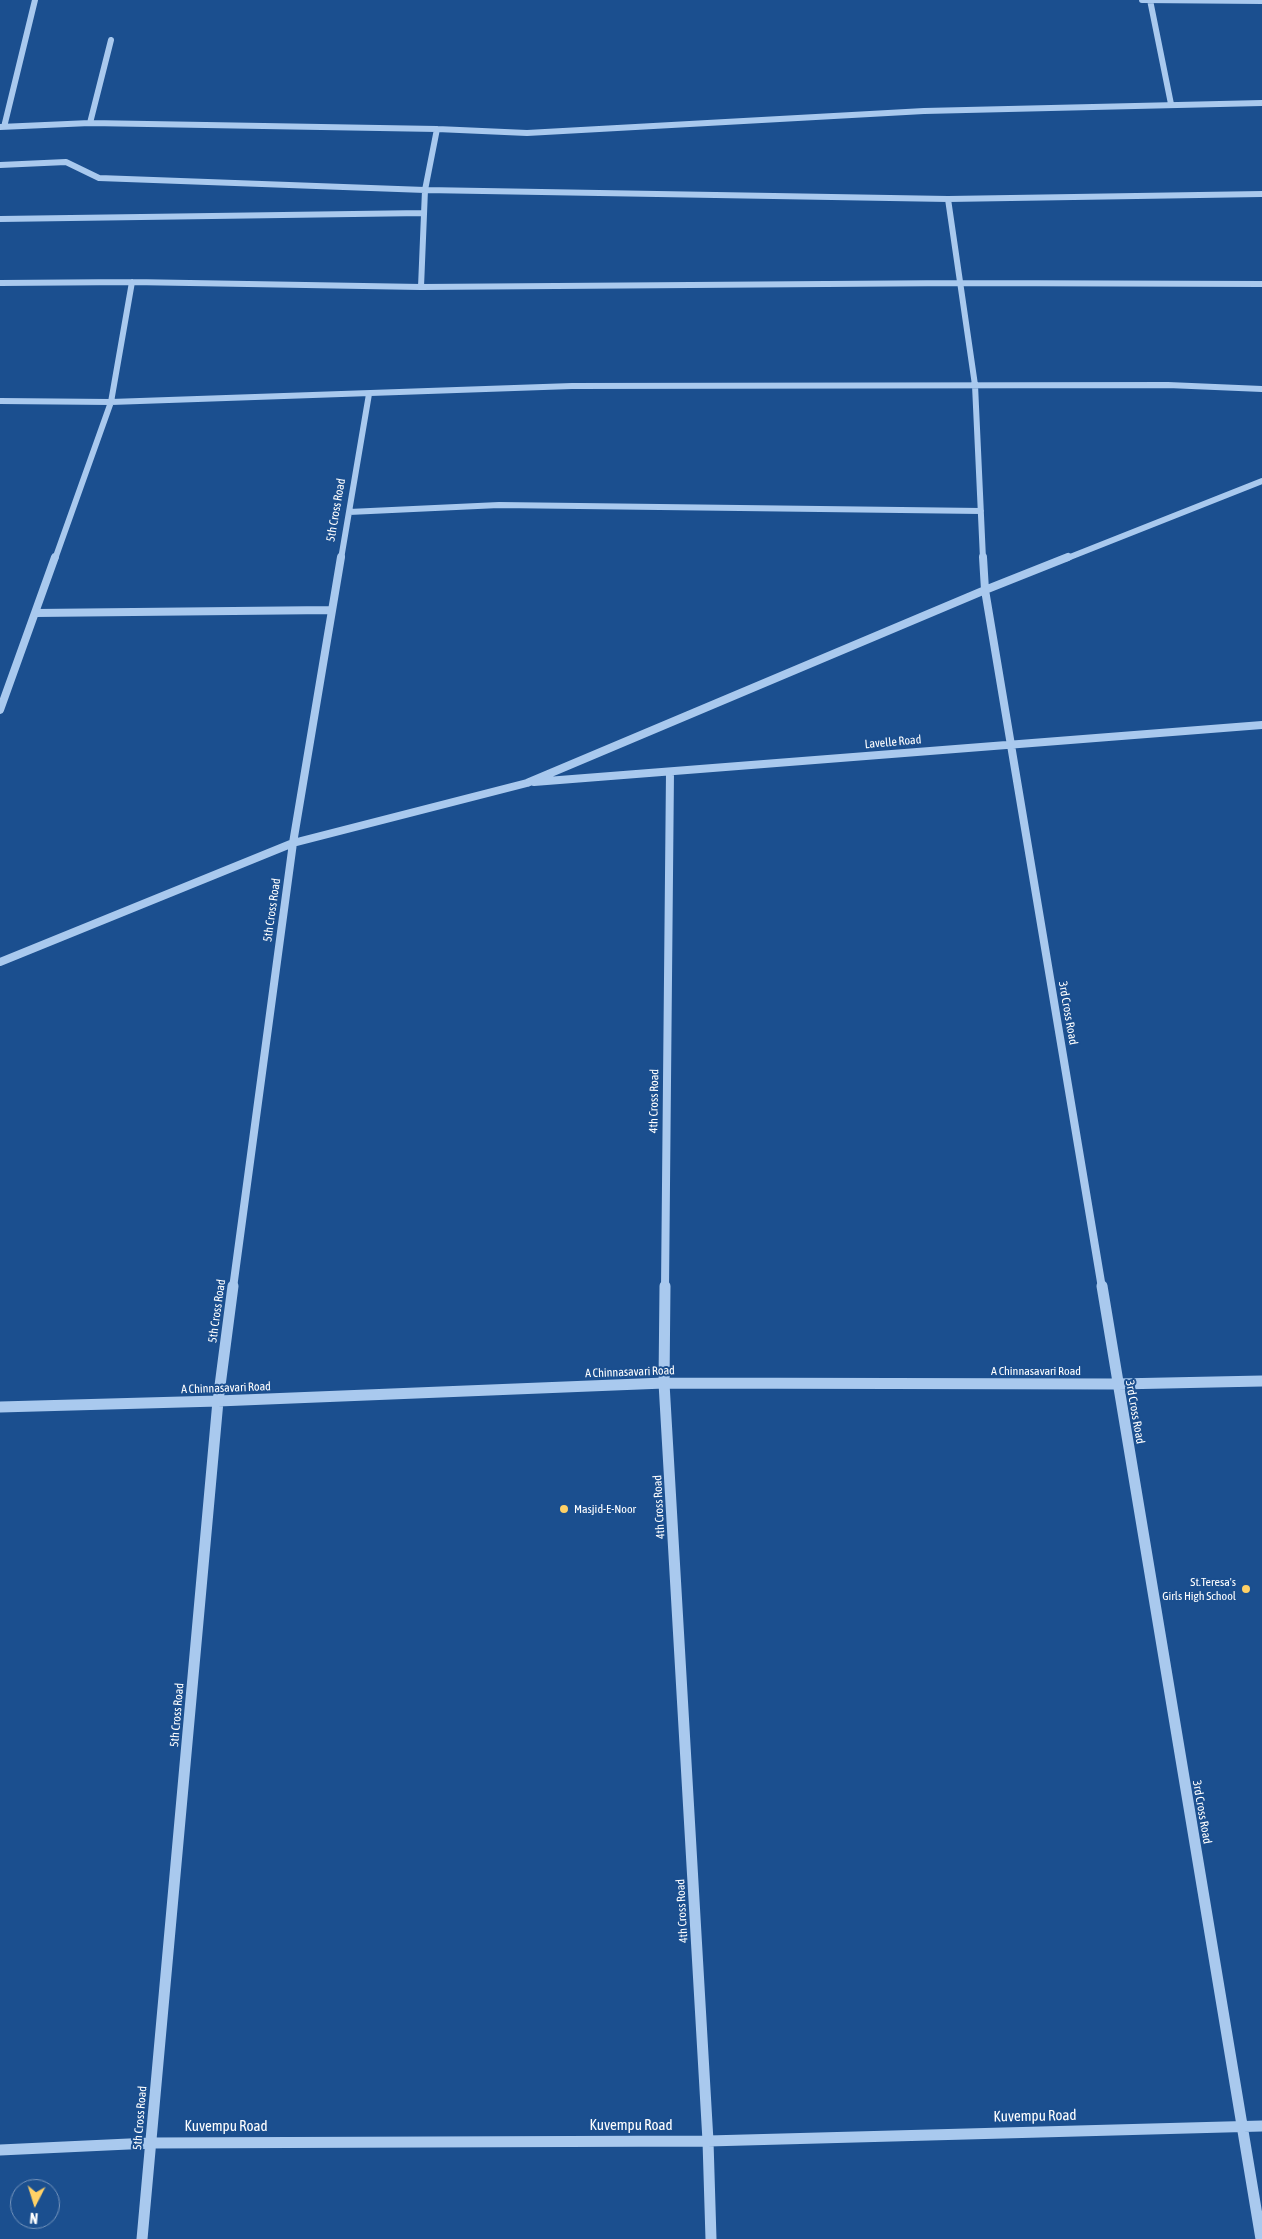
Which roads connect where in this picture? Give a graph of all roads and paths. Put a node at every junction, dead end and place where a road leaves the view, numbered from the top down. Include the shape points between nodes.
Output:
1 (35, 0) edge
2 (1142, 0) edge
3 (1150, 0) edge
4 (1262, 1) edge
5 (111, 40) dead end
6 (1262, 103) edge
7 (1171, 104) junction
8 (90, 123) junction
9 (2, 127) edge
10 (437, 129) junction
11 (0, 165) edge
12 (425, 190) junction
13 (1262, 194) edge
14 (948, 198) junction
15 (424, 213) junction
16 (0, 218) edge
17 (132, 282) junction
18 (0, 283) edge
19 (960, 283) junction
20 (1262, 284) edge
21 (421, 287) junction
22 (975, 385) junction
23 (1262, 388) edge
24 (369, 394) junction
25 (0, 402) edge
26 (111, 402) junction
27 (1262, 480) edge
28 (981, 511) junction
29 (349, 512) junction
30 (985, 590) junction
31 (332, 610) junction
32 (35, 613) junction
33 (0, 710) edge
34 (1262, 725) edge
35 (1010, 744) junction
36 (670, 772) junction
37 (527, 783) junction
38 (293, 843) junction
39 (0, 962) edge
40 (1262, 1381) edge
41 (664, 1383) junction
42 (1118, 1384) junction
43 (218, 1401) junction
44 (0, 1406) edge
45 (1262, 2126) edge
46 (1242, 2127) junction
47 (708, 2141) junction
48 (150, 2143) junction
49 (0, 2150) edge
50 (142, 2239) edge
51 (711, 2239) edge
52 (1261, 2239) edge

1 - 9 street
2 - 3 street
3 - 4 street
3 - 7 street
5 - 8 street
6 - 7 street
7 - 10 street via 924,111 527,133
8 - 9 street
8 - 10 street
10 - 12 street
11 - 12 street via 66,162 98,178
12 - 14 street
12 - 15 street
13 - 14 street
14 - 19 street, 3rd Cross Road
15 - 16 street
15 - 21 street
17 - 18 street
17 - 21 street
17 - 26 street
19 - 20 street
19 - 21 street
19 - 22 street, 3rd Cross Road
22 - 23 street
22 - 24 street via 572,386
22 - 28 street, 3rd Cross Road
24 - 26 street
24 - 29 street, 5th Cross Road
25 - 26 street
26 - 32 street
27 - 30 street
28 - 29 street via 499,505
28 - 30 street, 3rd Cross Road
29 - 31 street, 5th Cross Road
30 - 35 street, 3rd Cross Road
30 - 37 street
31 - 32 street
31 - 38 street, 5th Cross Road
32 - 33 street
34 - 35 street, Lavelle Road
35 - 36 street, Lavelle Road
35 - 42 street, 3rd Cross Road
36 - 37 street, Lavelle Road
36 - 41 street, 4th Cross Road
37 - 38 street
38 - 39 street
38 - 43 street, 5th Cross Road
40 - 42 street, A Chinnasavari Road
41 - 42 street, A Chinnasavari Road
41 - 43 street, A Chinnasavari Road
41 - 47 street, 4th Cross Road
42 - 46 street, 3rd Cross Road
43 - 44 street, A Chinnasavari Road
43 - 48 street, 5th Cross Road
45 - 46 street, Kuvempu Road
46 - 47 street, Kuvempu Road
46 - 52 street, 3rd Cross Road
47 - 48 street, Kuvempu Road
47 - 51 street, 4th Cross Road
48 - 49 street, Kuvempu Road
48 - 50 street, 5th Cross Road

